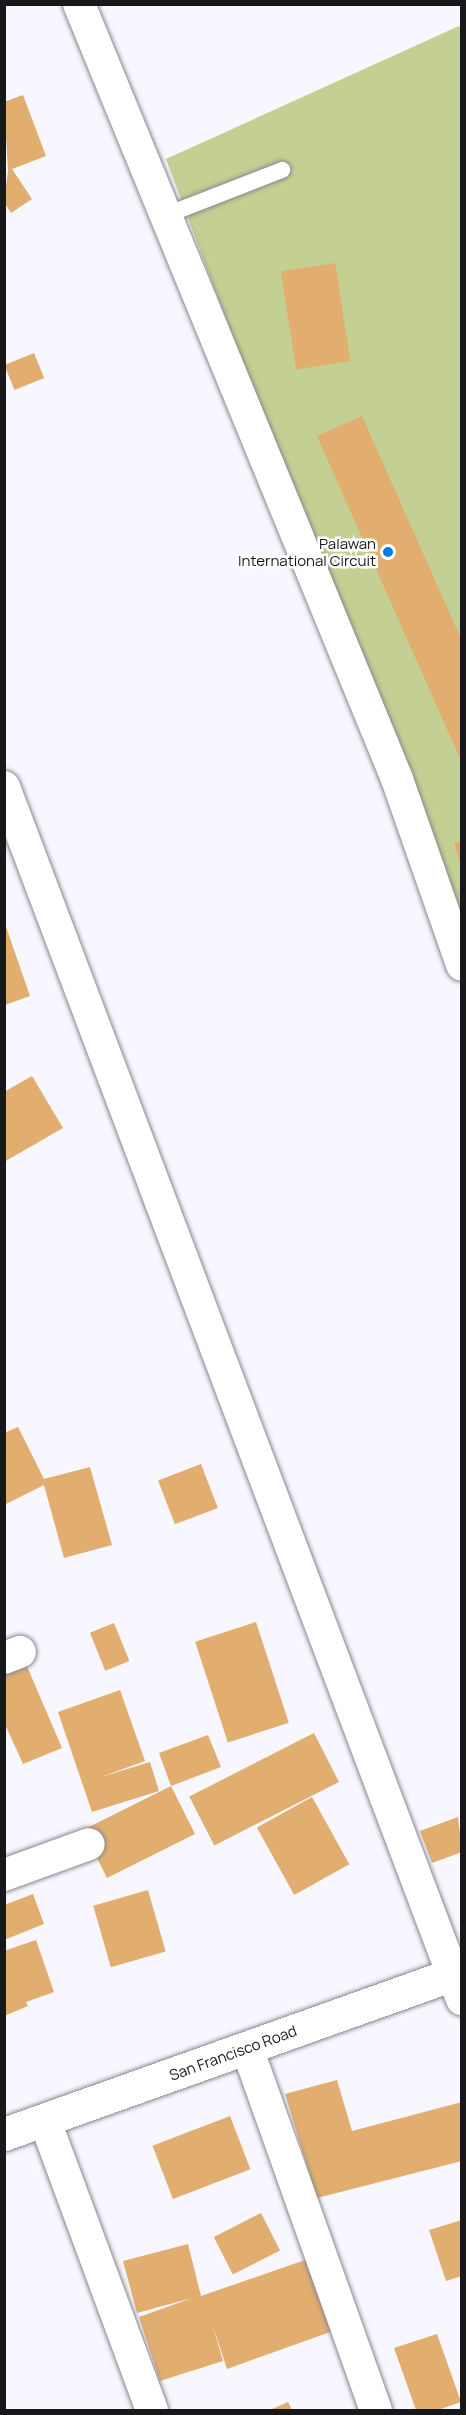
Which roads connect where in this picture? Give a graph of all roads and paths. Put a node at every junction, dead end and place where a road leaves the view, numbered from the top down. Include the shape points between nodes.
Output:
1 (79, 4) edge
2 (282, 170) dead end
3 (164, 216) junction
4 (4, 787) edge
5 (462, 965) edge
6 (89, 1844) dead end
7 (4, 1875) edge
8 (458, 1981) edge
9 (247, 2048) junction
10 (45, 2121) junction
11 (4, 2134) edge
12 (152, 2410) edge
13 (376, 2410) edge

1 - 3 street
2 - 3 lane
3 - 5 street via 397,779
4 - 8 street
6 - 7 street
8 - 9 street, San Francisco Road
9 - 10 street, San Francisco Road
9 - 13 street
10 - 11 street, San Francisco Road
10 - 12 street

